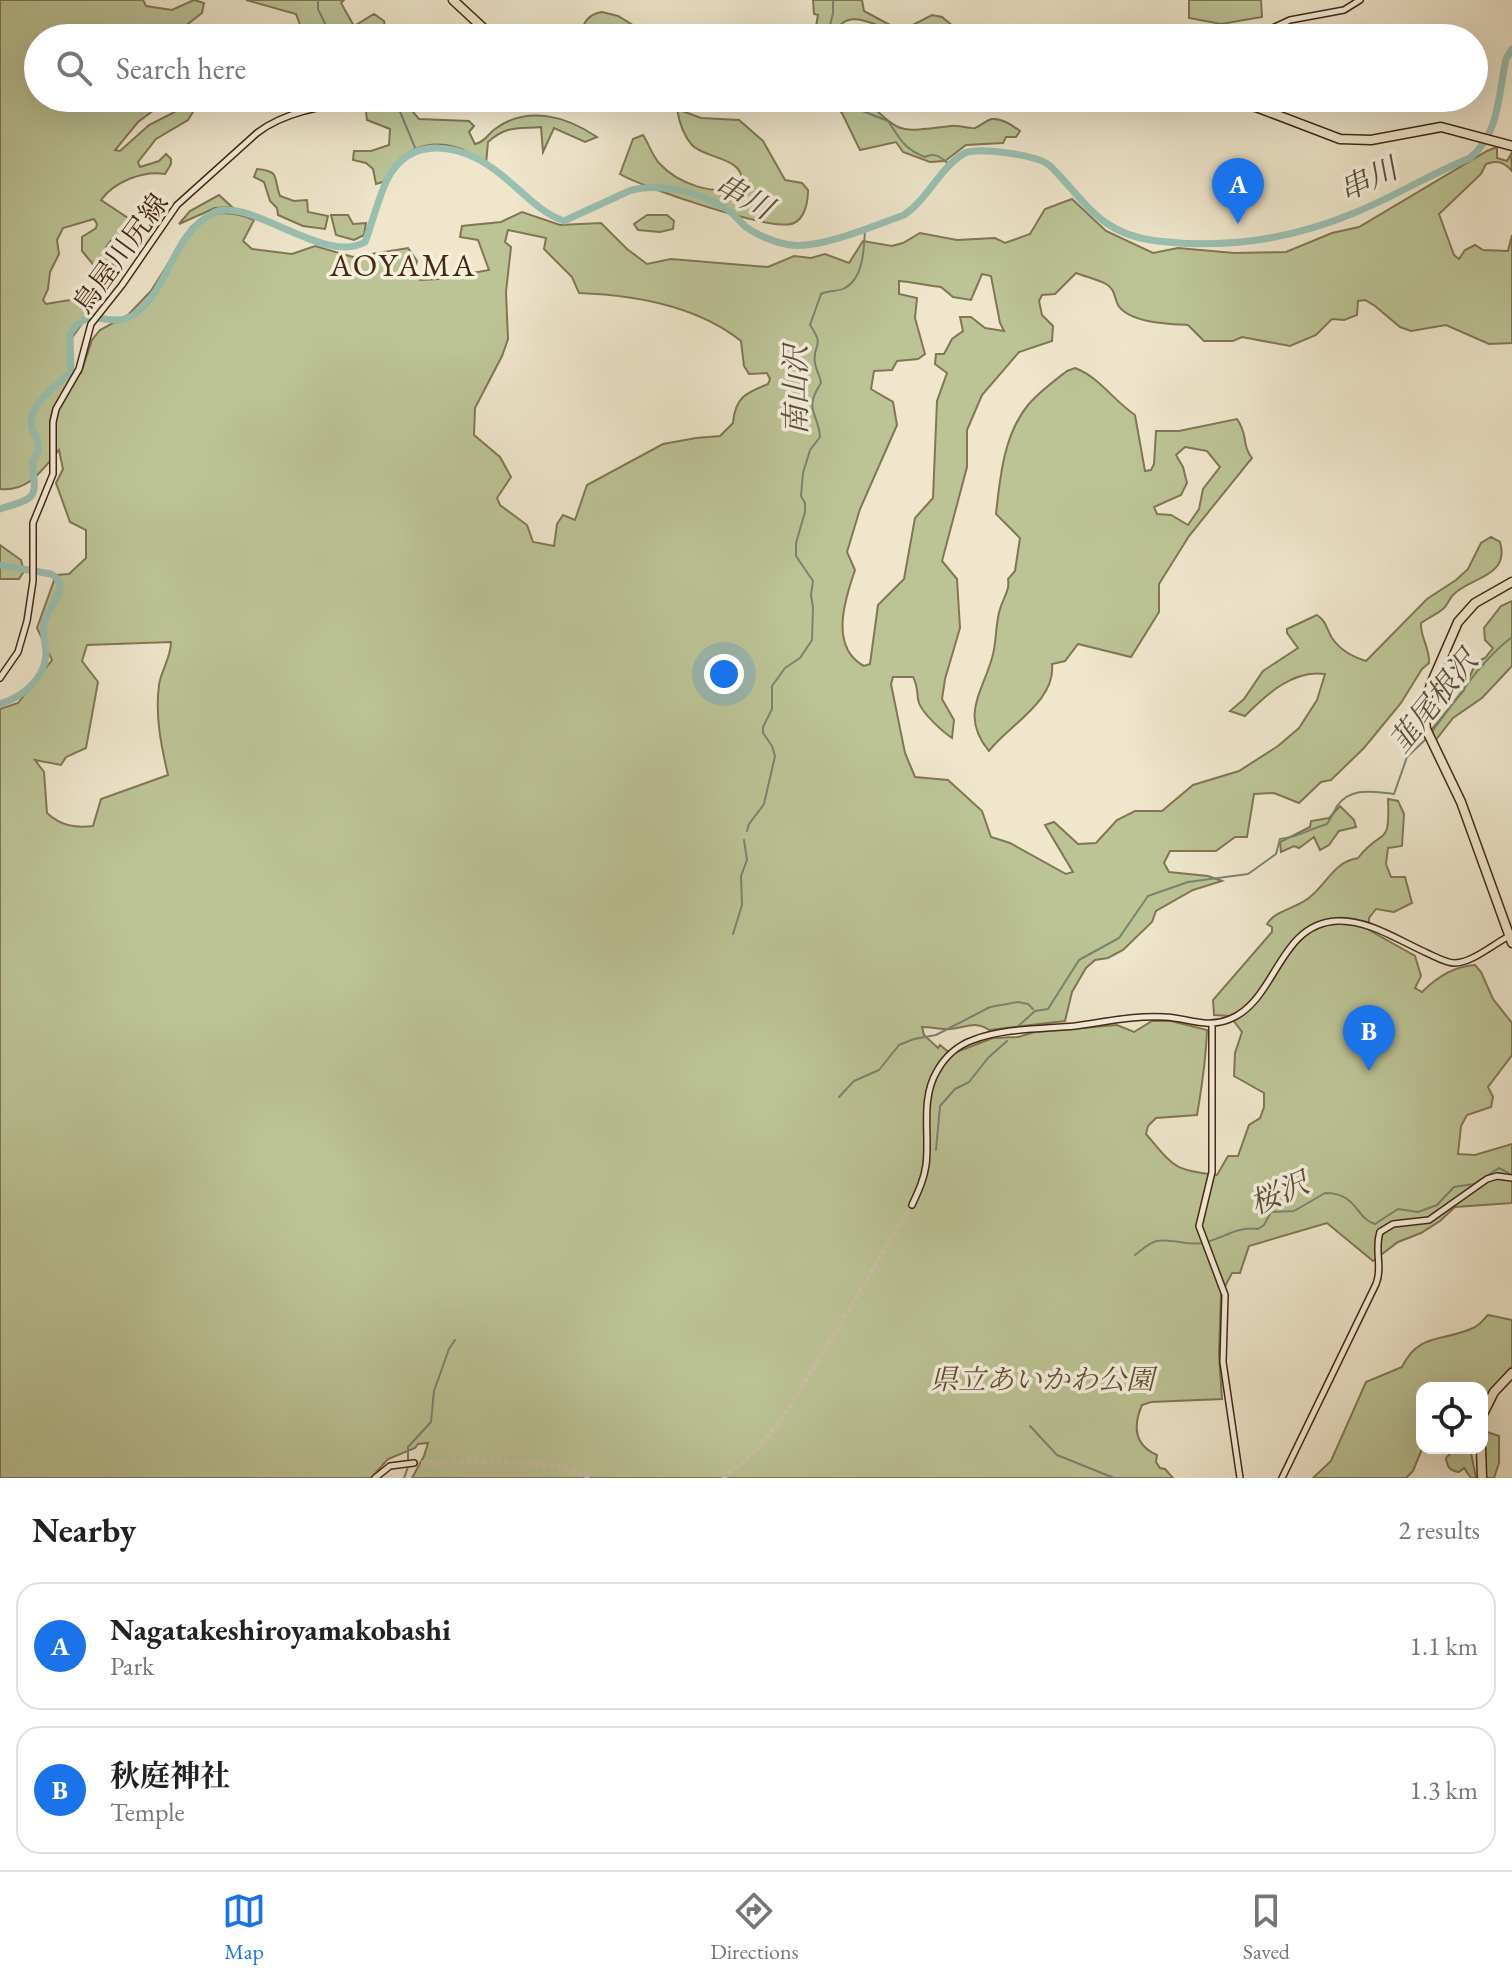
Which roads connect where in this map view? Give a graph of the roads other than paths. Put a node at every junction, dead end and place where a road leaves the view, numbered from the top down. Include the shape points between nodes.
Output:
1 (453, 0) edge
2 (1360, 0) edge
3 (479, 24) edge
4 (1281, 24) edge
5 (305, 112) edge
6 (1269, 112) edge
7 (1512, 146) edge
8 (1512, 582) edge
9 (0, 678) edge
10 (1511, 940) edge
11 (1212, 1024) junction
12 (1512, 1178) edge
13 (912, 1205) tunnel mouth
14 (1512, 1373) edge
15 (1488, 1404) edge
16 (1481, 1454) edge
17 (413, 1463) tunnel mouth
18 (375, 1478) edge
19 (1240, 1478) edge
20 (1282, 1478) edge
21 (1482, 1478) edge

1 - 3 highway
2 - 4 street via 1344,10
5 - 9 street, 鳥屋川尻線 via 267,125 177,205 91,324 79,369 56,409 53,474 33,523 33,574 21,645
6 - 7 highway via 1340,139 1371,140 1441,127
8 - 10 highway via 1475,603 1458,622 1424,710 1426,729 1461,802
10 - 11 street via 1453,963 1359,923 1320,924 1296,940 1246,1010
11 - 13 street via 1157,1017 995,1034 965,1043 943,1061 930,1084 927,1156
11 - 19 street via 1212,1161 1200,1219 1202,1238 1225,1295 1224,1374
12 - 20 street via 1487,1179 1435,1216 1393,1224 1380,1232 1376,1284
14 - 15 highway
16 - 21 highway
17 - 18 street via 385,1469

